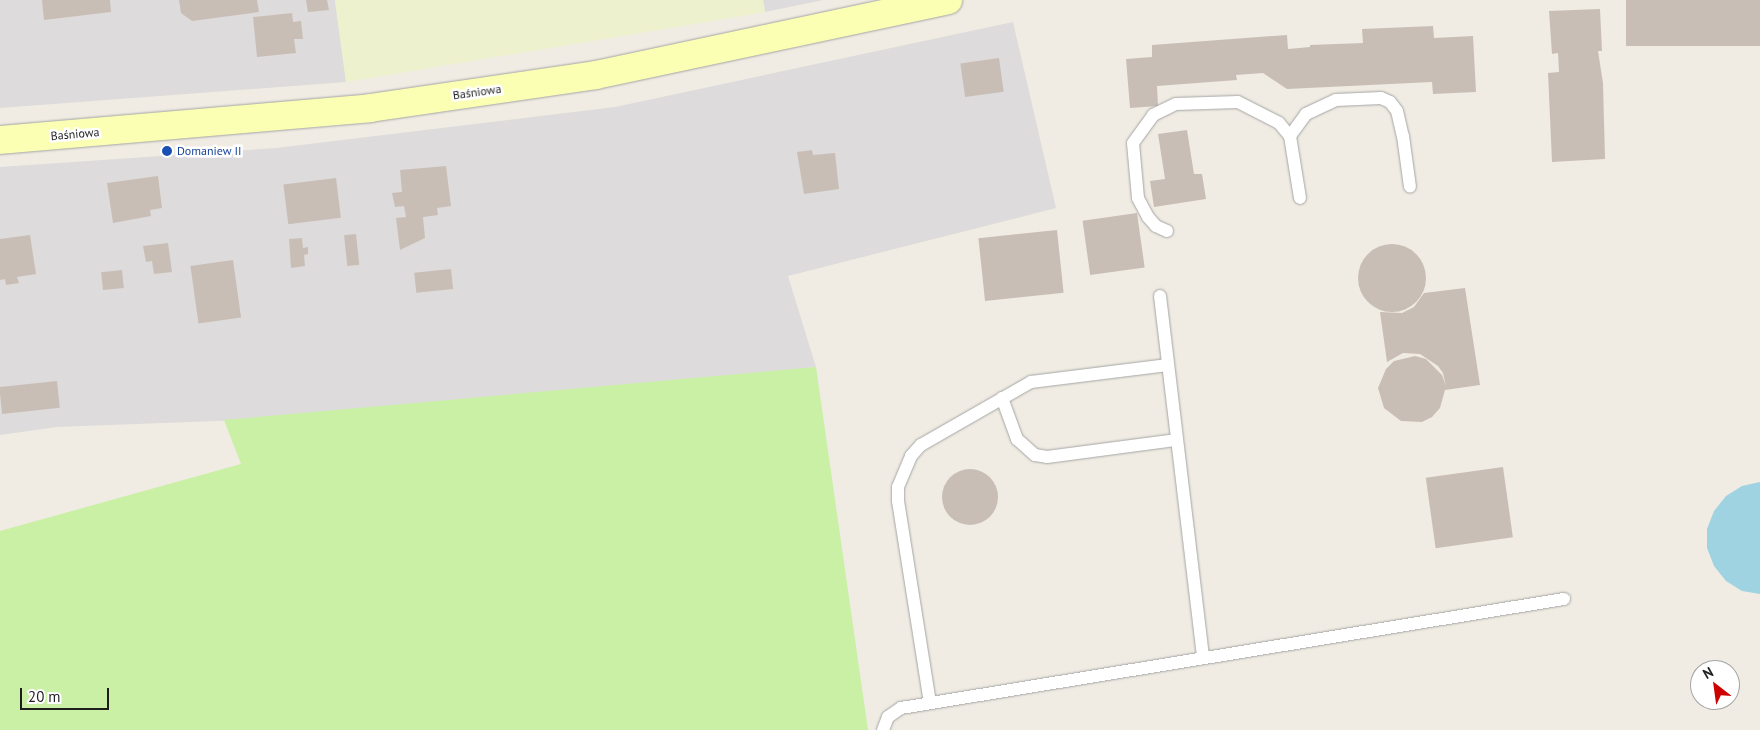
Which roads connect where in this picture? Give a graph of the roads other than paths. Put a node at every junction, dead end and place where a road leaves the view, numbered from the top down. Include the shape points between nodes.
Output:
1 (948, 0) edge
2 (1290, 136) junction
3 (0, 140) edge
4 (1410, 187) dead end
5 (1300, 198) dead end
6 (1167, 231) dead end
7 (1160, 296) dead end
8 (1168, 365) junction
9 (1002, 398) junction
10 (1177, 440) junction
11 (1564, 599) dead end
12 (1203, 658) junction
13 (930, 703) junction
14 (883, 730) edge

1 - 3 main road, Baśniowa via 596,75 370,108
2 - 4 lane via 1295,126 1318,106 1336,100 1381,98 1397,110 1404,136
2 - 5 lane
2 - 6 lane via 1279,123 1238,102 1176,104 1153,115 1133,143 1138,198 1148,217
7 - 8 lane
8 - 9 lane via 1045,379 1031,382
8 - 10 lane
9 - 10 lane via 1016,439 1035,455 1047,458
9 - 13 lane via 921,445 911,456 898,488
10 - 12 lane
11 - 12 lane
12 - 13 lane
13 - 14 lane via 901,708 888,717

